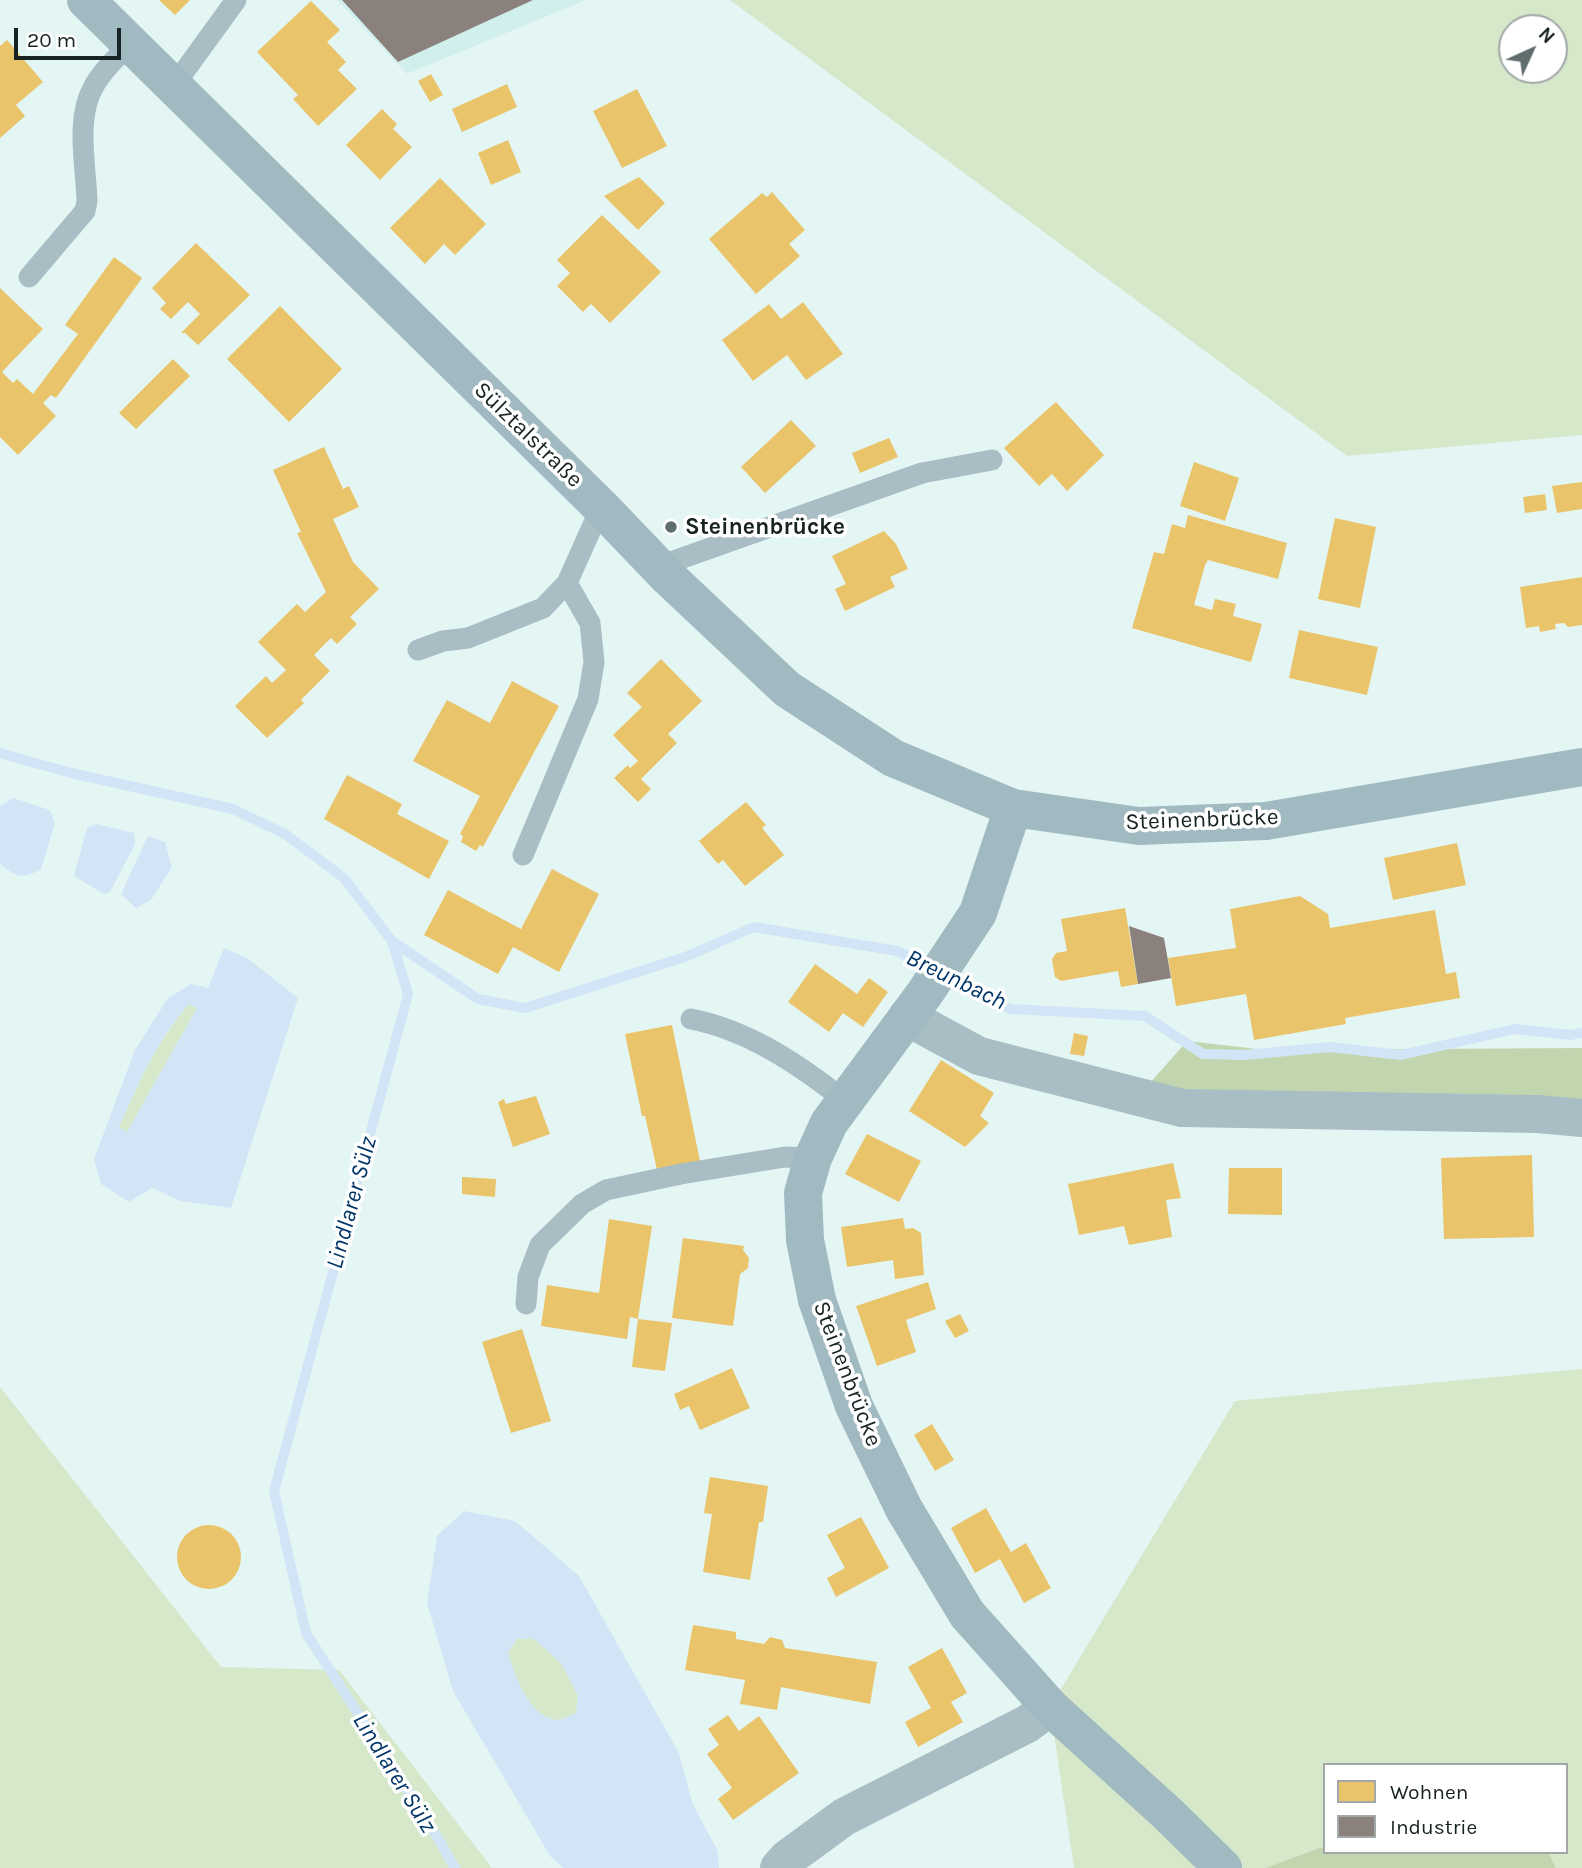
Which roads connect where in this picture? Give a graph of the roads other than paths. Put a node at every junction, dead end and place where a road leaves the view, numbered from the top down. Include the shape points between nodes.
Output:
1 (86, 0) edge
2 (236, 0) edge
3 (130, 43) junction
4 (173, 88) junction
5 (29, 277) dead end
6 (992, 460) dead end
7 (601, 507) junction
8 (657, 567) junction
9 (567, 583) junction
10 (418, 650) dead end
11 (1582, 767) edge
12 (1013, 808) junction
13 (523, 855) dead end
14 (916, 1005) junction
15 (691, 1019) dead end
16 (845, 1101) junction
17 (1582, 1118) edge
18 (813, 1158) junction
19 (526, 1304) dead end
20 (1050, 1707) junction
21 (779, 1868) edge
22 (1223, 1868) edge

1 - 3 main road, Sülztalstraße
2 - 4 lane
3 - 4 main road, Sülztalstraße
3 - 5 lane via 98,79 87,102 85,211
4 - 7 main road, Sülztalstraße
6 - 8 lane via 922,473
7 - 8 main road, Sülztalstraße
7 - 9 lane
8 - 12 main road, Sülztalstraße via 787,689 892,758
9 - 10 lane via 543,608 468,638
9 - 13 lane via 590,623 594,662 587,699
11 - 12 main road, Steinenbrücke via 1266,821 1139,825
12 - 14 main road, Steinenbrücke via 978,913
14 - 16 main road, Steinenbrücke
14 - 17 street via 979,1056 1182,1108
15 - 16 lane via 746,1037 808,1072
16 - 18 main road, Steinenbrücke
18 - 19 lane via 785,1157 606,1190 582,1203 540,1245 528,1277
18 - 20 main road, Steinenbrücke via 803,1193 805,1240 817,1300 855,1406 904,1509 967,1614
20 - 21 street via 1027,1724 844,1817
20 - 22 main road, Steinenbrücke

